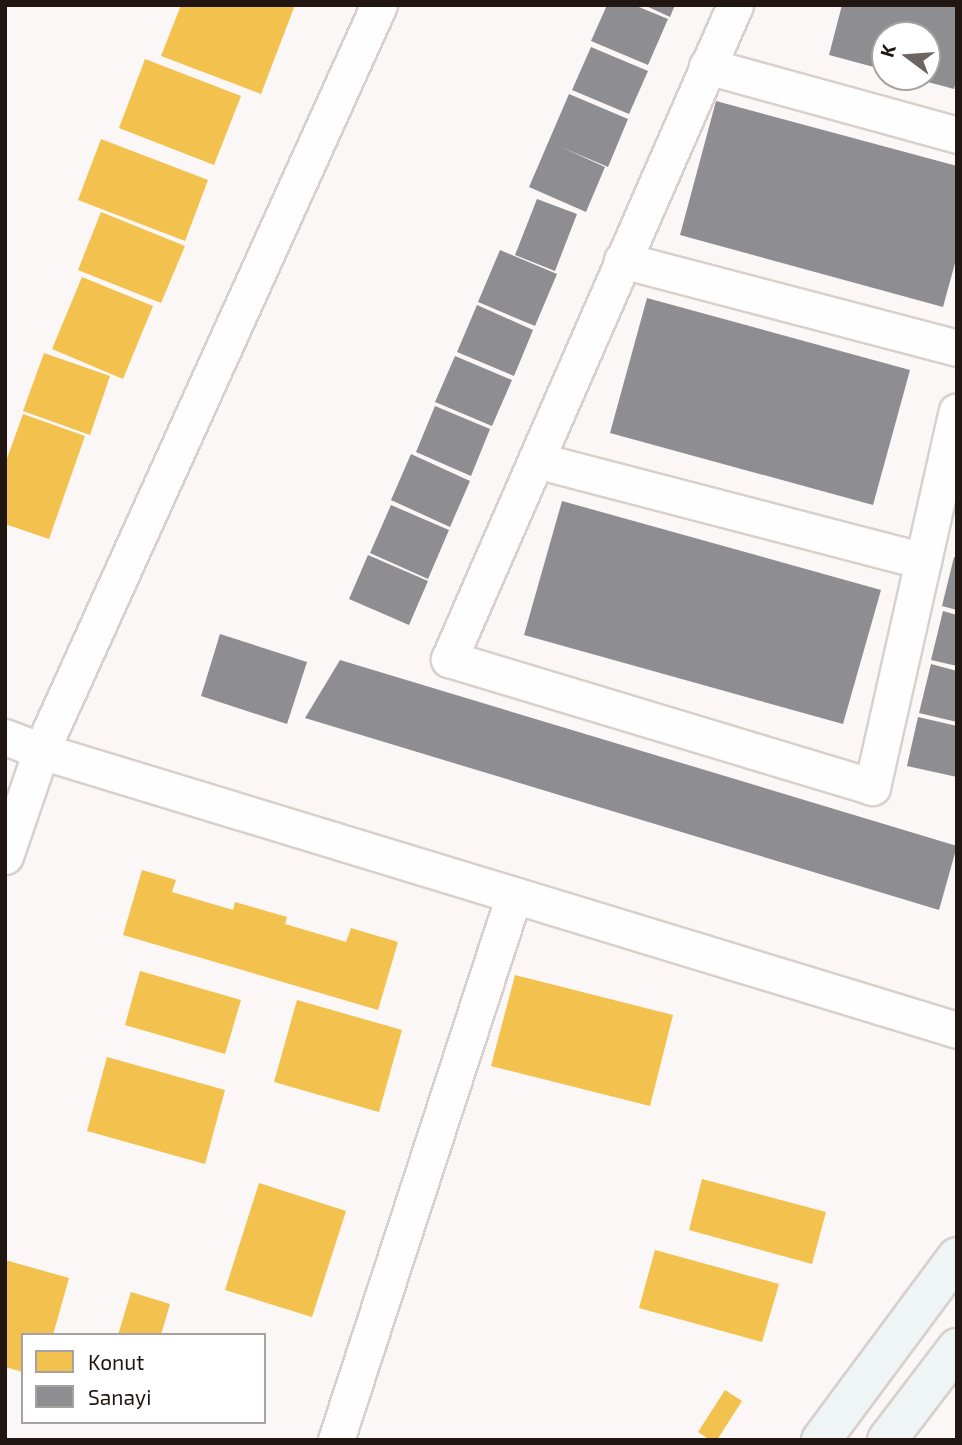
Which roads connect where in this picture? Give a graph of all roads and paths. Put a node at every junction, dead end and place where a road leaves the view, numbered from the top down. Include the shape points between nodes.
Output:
1 (379, 5) edge
2 (735, 5) edge
3 (707, 65) junction
4 (957, 135) edge
5 (622, 260) junction
6 (957, 348) edge
7 (957, 411) edge
8 (536, 460) junction
9 (923, 561) junction
10 (5, 737) edge
11 (41, 751) junction
12 (5, 856) edge
13 (514, 895) junction
14 (957, 1030) edge
15 (957, 1257) edge
16 (957, 1348) edge
17 (336, 1440) edge
18 (821, 1440) edge
19 (887, 1440) edge

1 - 11 street
2 - 3 street
3 - 4 street
3 - 5 street
5 - 6 street
5 - 8 street
7 - 9 street
8 - 9 street
8 - 9 street via 449,659 872,787
10 - 11 street
11 - 12 street
11 - 13 street
13 - 14 street
13 - 17 street
15 - 18 main road
16 - 19 main road

